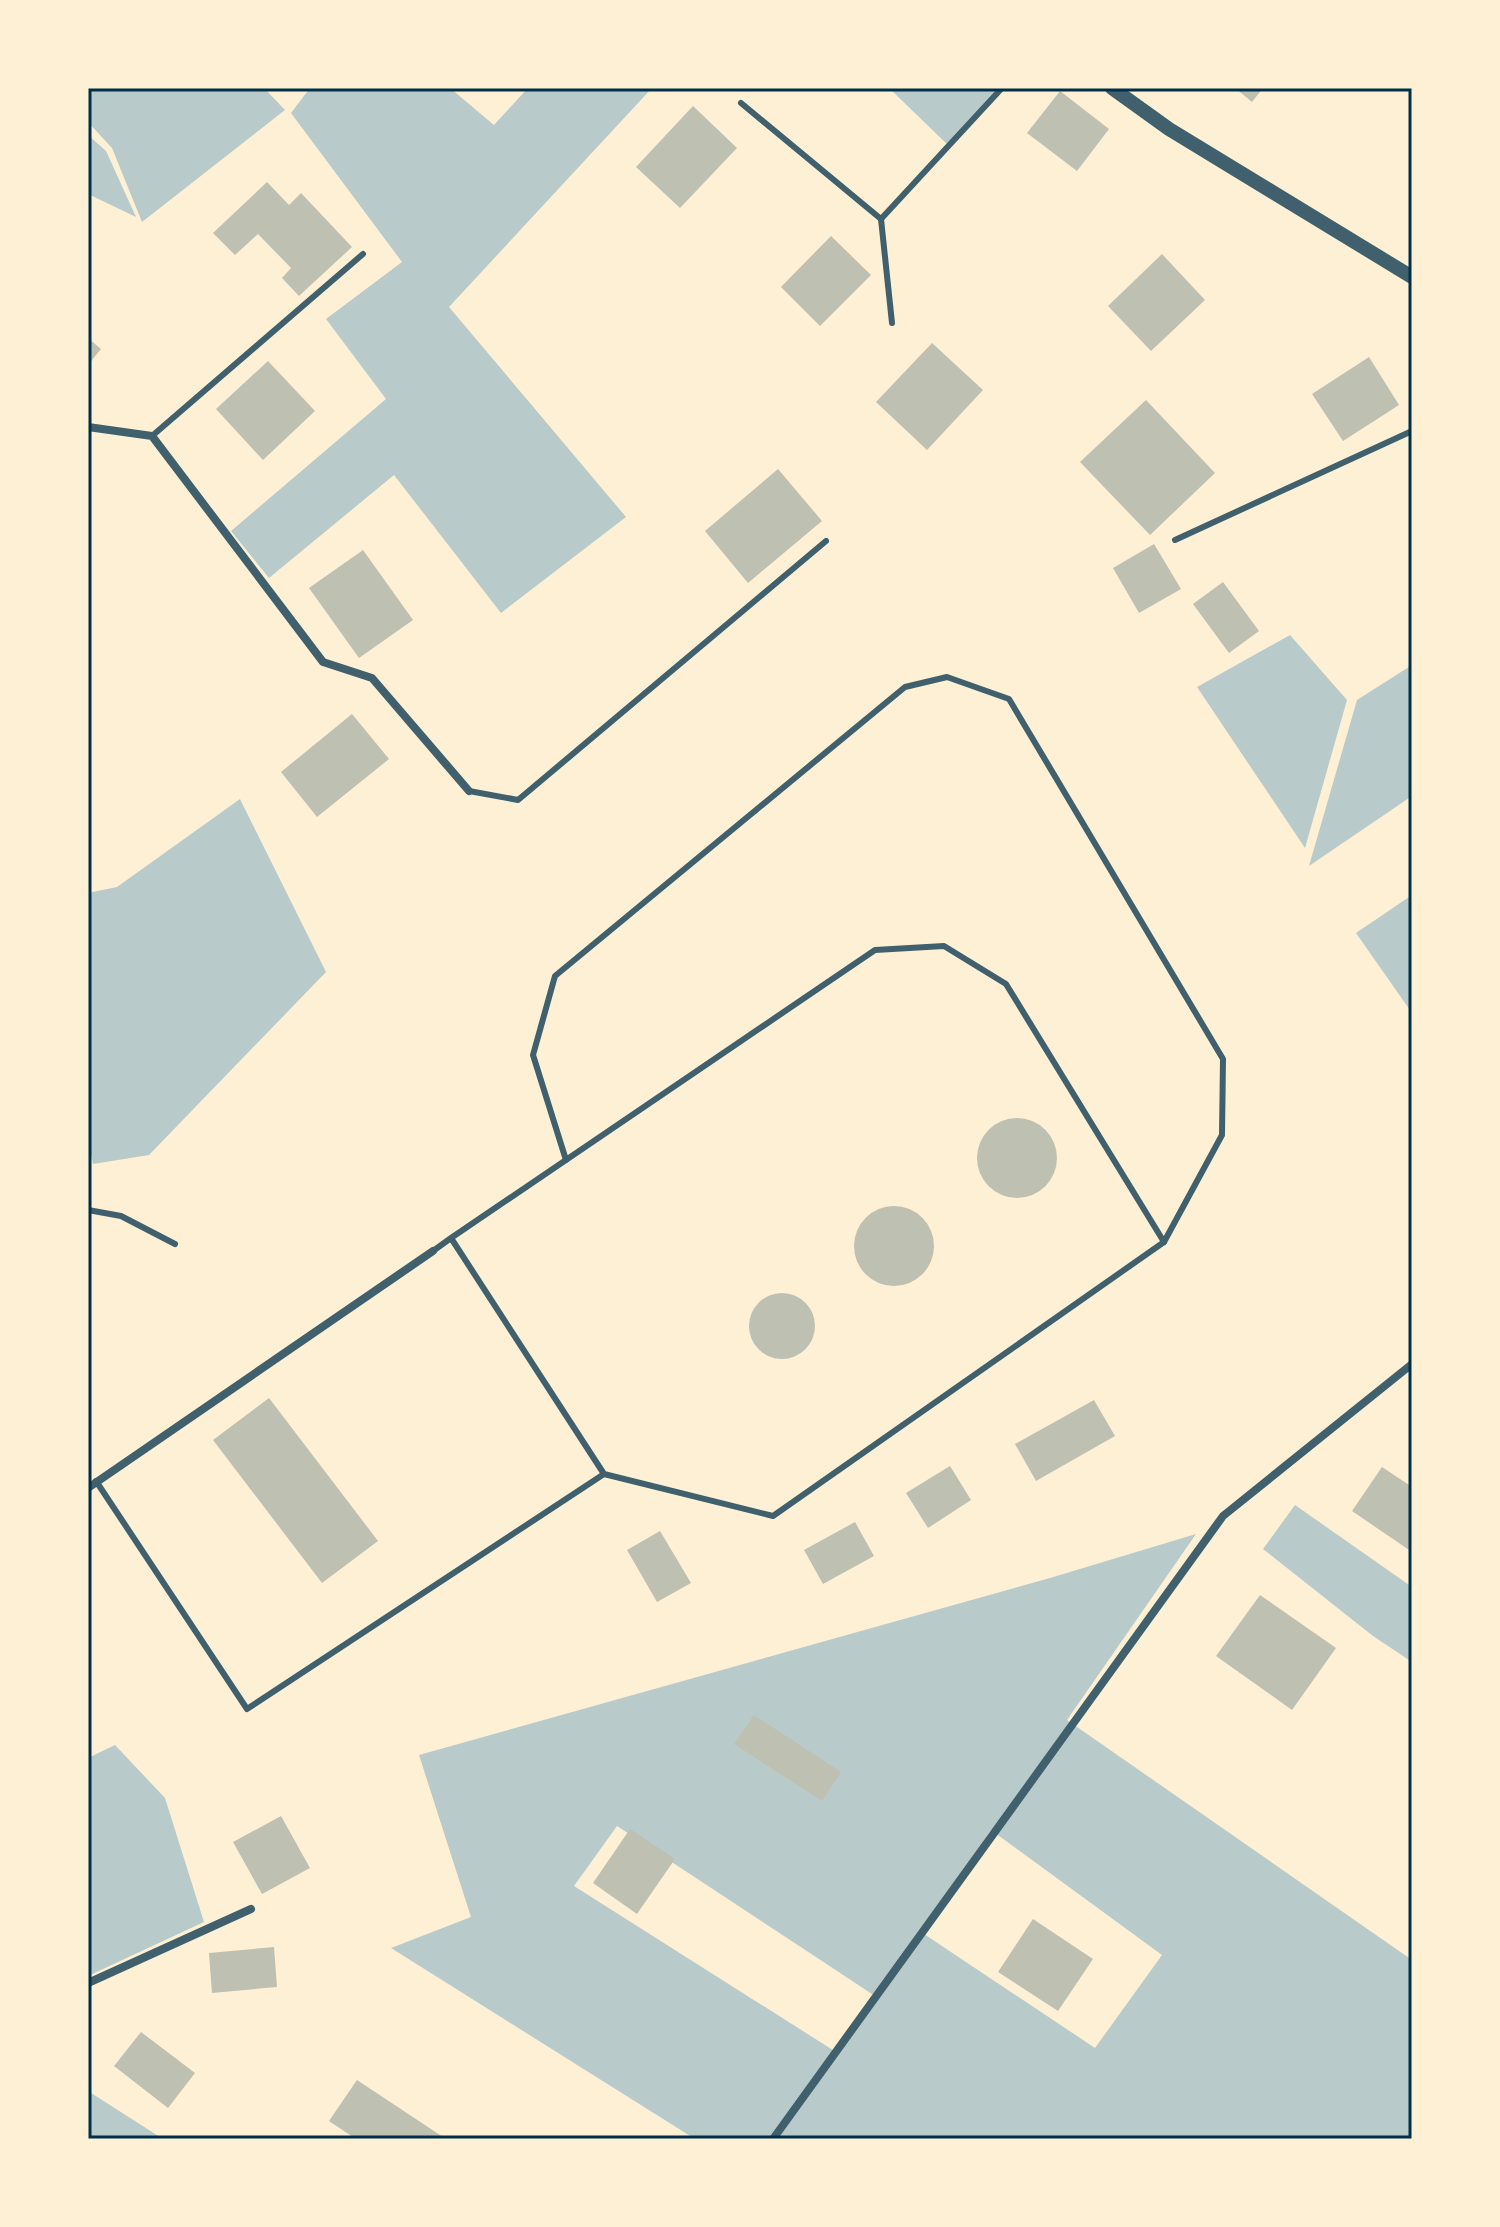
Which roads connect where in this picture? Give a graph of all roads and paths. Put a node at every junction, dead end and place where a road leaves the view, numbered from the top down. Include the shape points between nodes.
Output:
1 (1002, 88) edge
2 (1112, 88) edge
3 (741, 103) dead end
4 (881, 219) junction
5 (363, 254) dead end
6 (1412, 277) edge
7 (892, 323) dead end
8 (88, 427) edge
9 (1412, 431) edge
10 (152, 436) junction
11 (1175, 540) dead end
12 (826, 541) dead end
13 (469, 791) joint
14 (566, 1160) junction
15 (88, 1210) edge
16 (451, 1238) junction
17 (1164, 1242) junction
18 (175, 1244) dead end
19 (433, 1251) joint
20 (1412, 1364) edge
21 (604, 1474) junction
22 (96, 1481) junction
23 (88, 1488) edge
24 (251, 1909) dead end
25 (88, 1983) edge
26 (773, 2139) edge

1 - 4 lane
2 - 6 street via 1169,129
3 - 4 lane
4 - 7 lane
5 - 10 lane
8 - 10 street
9 - 11 lane
10 - 13 street via 323,662 372,678
12 - 13 lane via 518,800
14 - 16 lane
14 - 17 lane via 875,950 944,946 1006,984
14 - 17 lane via 533,1055 555,976 905,687 947,677 1009,699 1223,1059 1222,1135
15 - 18 lane via 121,1216
16 - 19 lane
16 - 21 lane
17 - 21 lane via 773,1516
19 - 22 street
20 - 26 street via 1223,1516
21 - 22 lane via 247,1709
22 - 23 street
24 - 25 street

